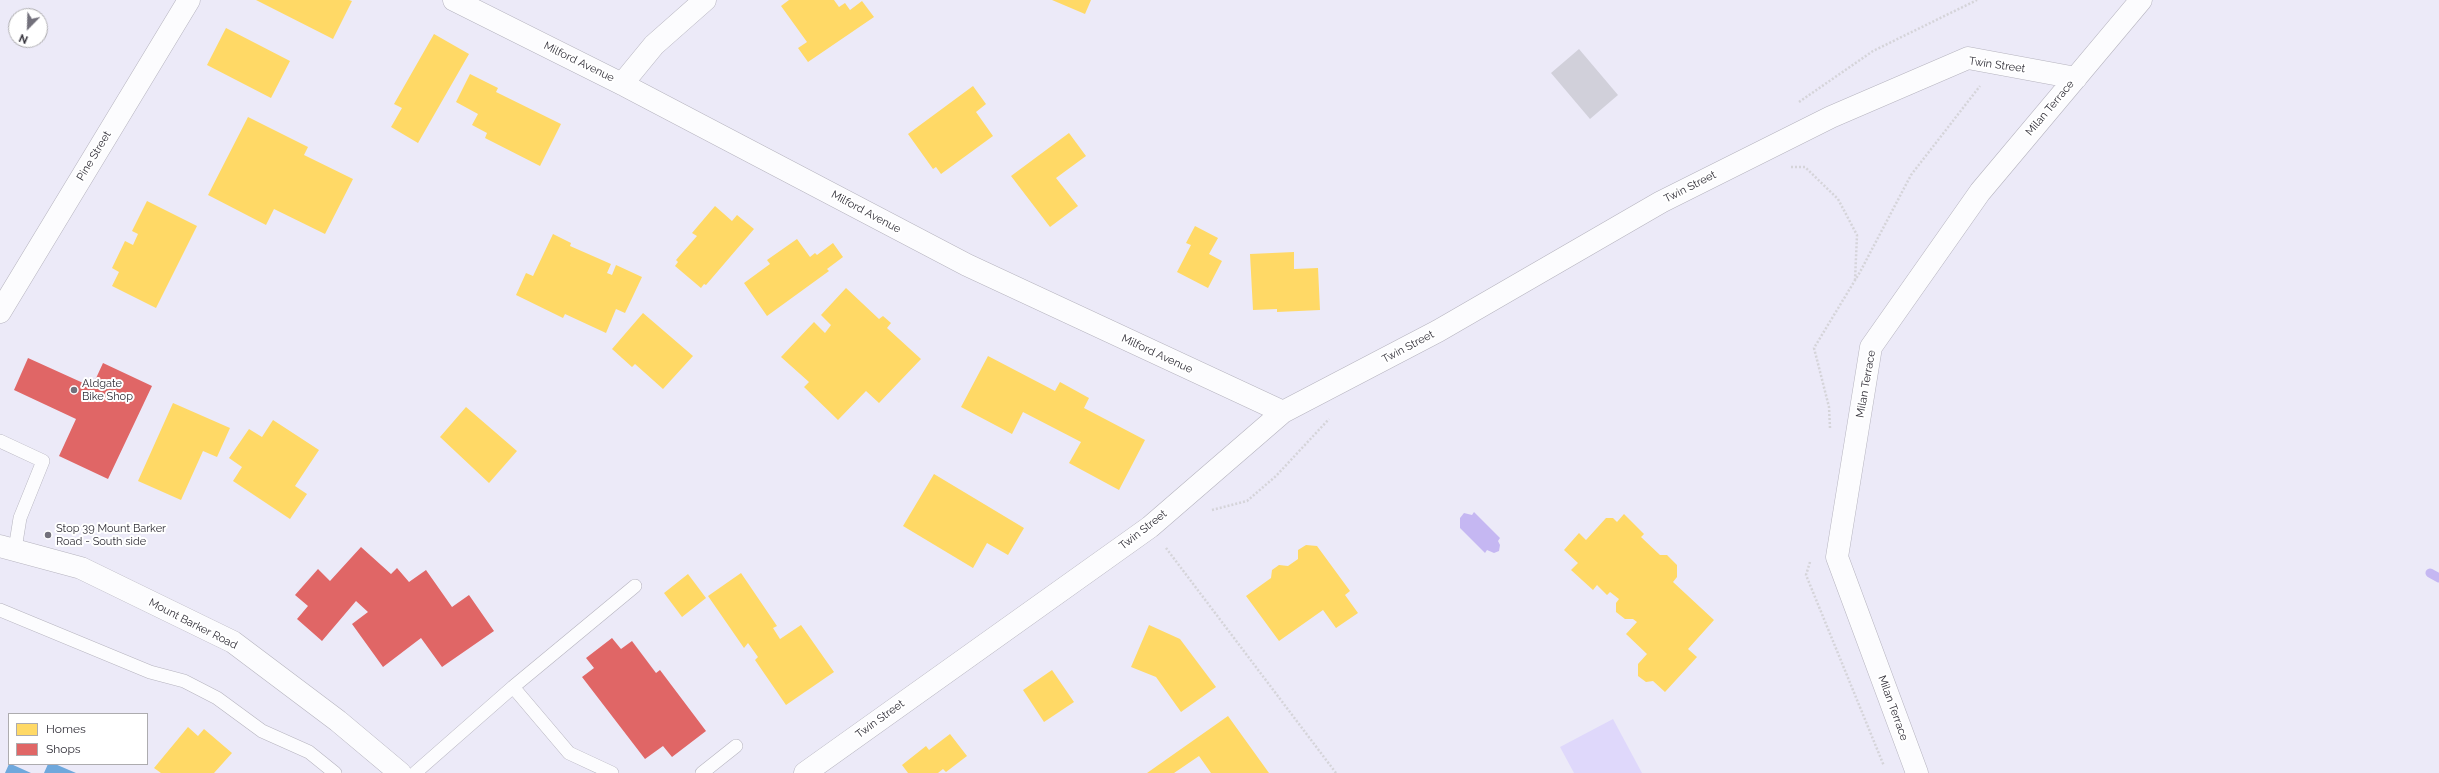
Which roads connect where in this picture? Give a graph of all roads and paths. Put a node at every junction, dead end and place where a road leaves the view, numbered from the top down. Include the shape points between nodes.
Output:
1 (188, 0) edge
2 (454, 0) edge
3 (705, 0) edge
4 (1977, 0) edge
5 (2141, 0) edge
6 (2076, 78) junction
7 (622, 84) junction
8 (1797, 104) dead end
9 (1790, 167) dead end
10 (1855, 280) dead end
11 (0, 312) edge
12 (1283, 412) junction
13 (1333, 415) dead end
14 (0, 442) edge
15 (1210, 510) dead end
16 (1150, 527) junction
17 (7, 548) edge
18 (636, 586) dead end
19 (0, 610) edge
20 (513, 687) junction
21 (736, 746) dead end
22 (335, 773) edge
23 (400, 773) edge
24 (415, 773) edge
25 (612, 773) edge
26 (702, 773) edge
27 (805, 773) edge
28 (1336, 773) edge
29 (1917, 773) edge

1 - 11 street, Pine Street
2 - 7 street, Milford Avenue
3 - 7 street via 654,45
4 - 8 path via 1873,51
5 - 6 street, Milan Terrace
6 - 12 street, Twin Street via 1968,58 1831,117 1661,202 1438,331
6 - 29 street, Milan Terrace via 1980,192 1871,347 1837,557
7 - 12 street, Milford Avenue via 967,265
9 - 10 path via 1806,167 1838,199 1857,235
12 - 16 street, Twin Street
13 - 15 path via 1276,476 1248,501
14 - 17 lane via 43,461
16 - 27 street, Twin Street
16 - 28 path
17 - 23 street, Mount Barker Road via 81,568 233,642 338,721
18 - 20 lane
19 - 22 lane via 150,672 184,681 217,698 262,731 309,752
20 - 24 lane
20 - 25 lane via 570,753
21 - 26 lane

